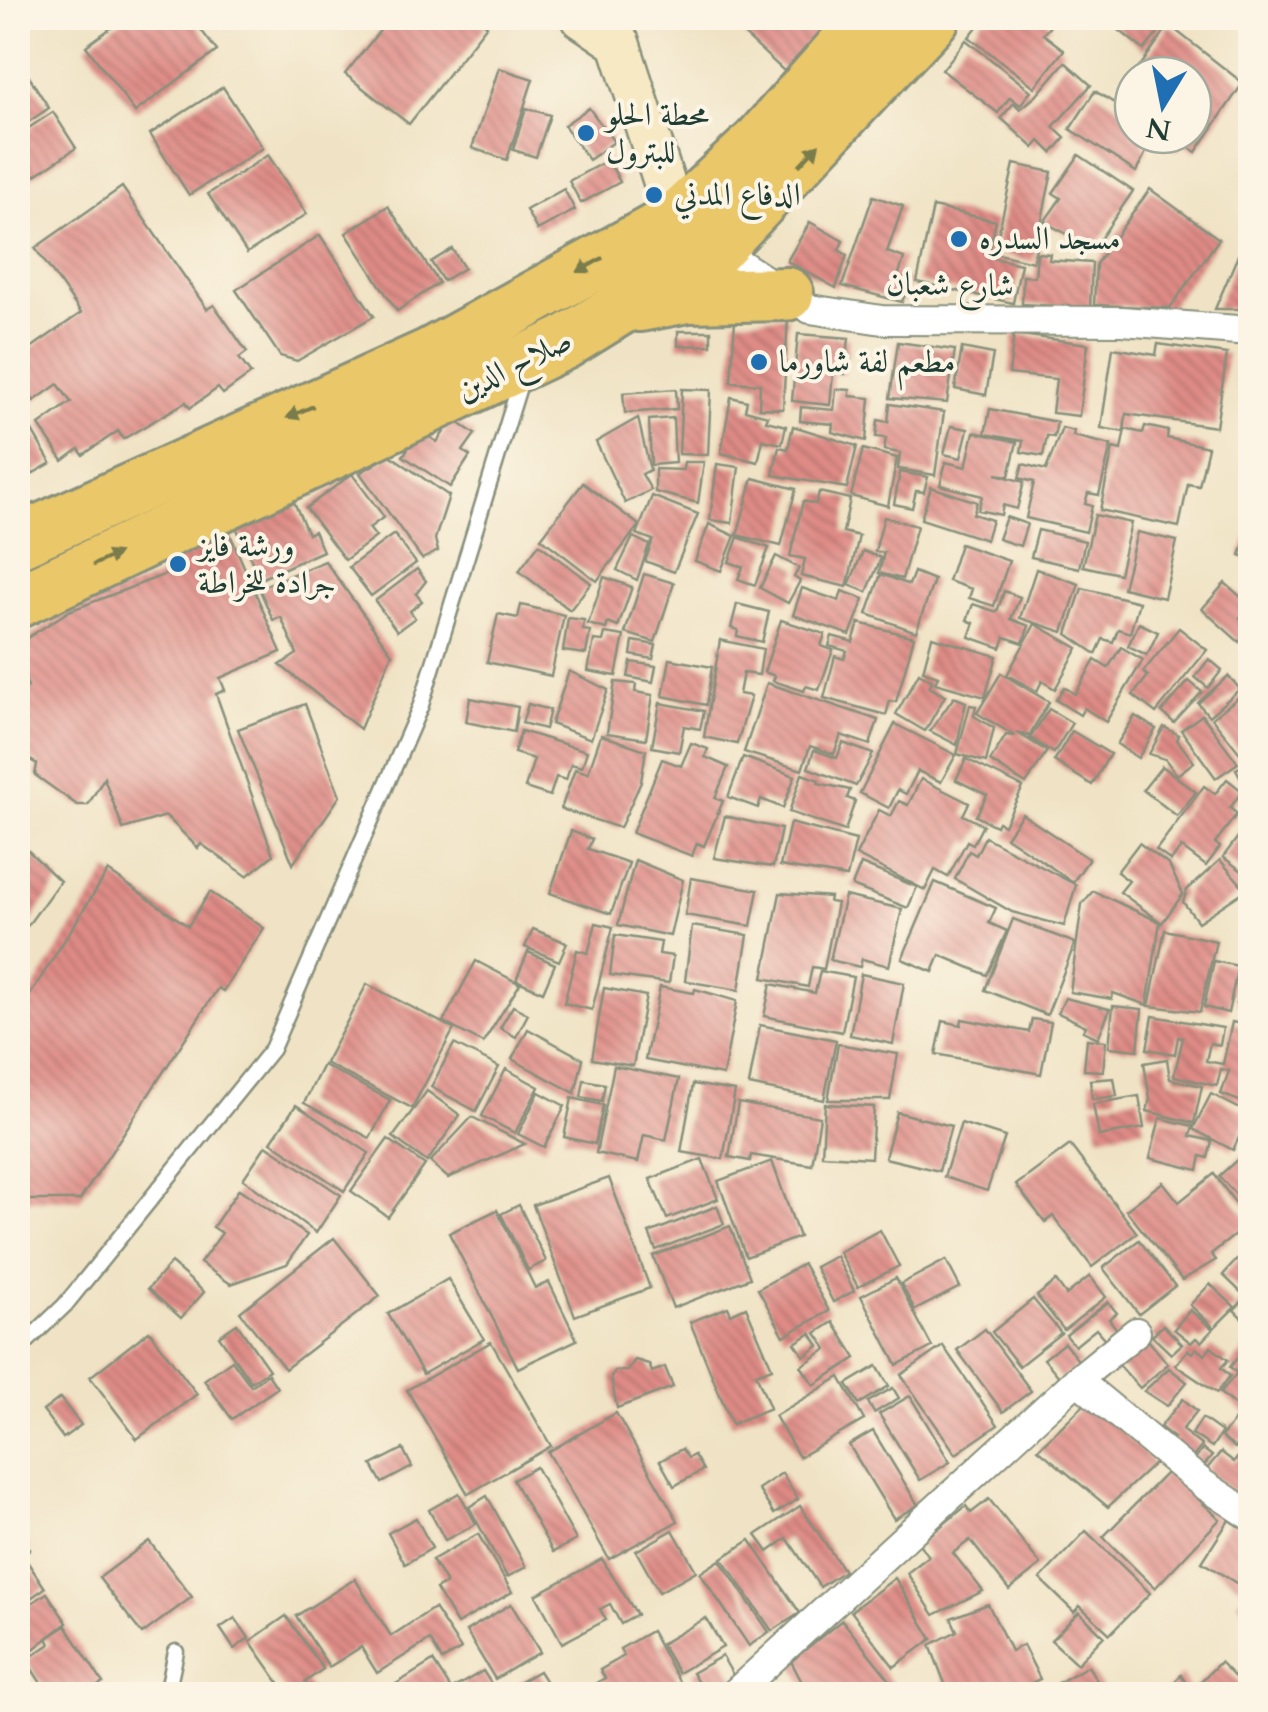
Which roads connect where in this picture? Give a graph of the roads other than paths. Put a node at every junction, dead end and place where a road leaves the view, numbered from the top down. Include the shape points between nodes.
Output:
1 (582, 18) edge
2 (868, 18) edge
3 (933, 18) edge
4 (626, 30) edge
5 (696, 234) junction
6 (787, 294) junction
7 (618, 309) junction
8 (1250, 331) edge
9 (527, 360) junction
10 (18, 541) edge
11 (18, 601) edge
12 (1136, 1332) dead end
13 (18, 1350) edge
14 (1077, 1380) junction
15 (1250, 1515) edge
16 (176, 1652) dead end
17 (167, 1694) edge
18 (734, 1694) edge

1 - 4 street
2 - 5 highway, صلاح الدين via 758,143
5 -> 3 highway, صلاح الدين
4 - 5 street
5 - 6 street, شارع شعبان
5 - 7 highway, صلاح الدين
5 -> 10 highway, صلاح الدين
6 - 7 highway via 688,296
6 - 8 street, شارع شعبان via 810,309 882,320 1122,321
7 - 9 highway, صلاح الدين
11 -> 9 highway, صلاح الدين
9 - 13 lane via 421,706 272,1049 65,1305
12 - 14 street
14 - 15 street
14 - 18 street
16 - 17 lane

